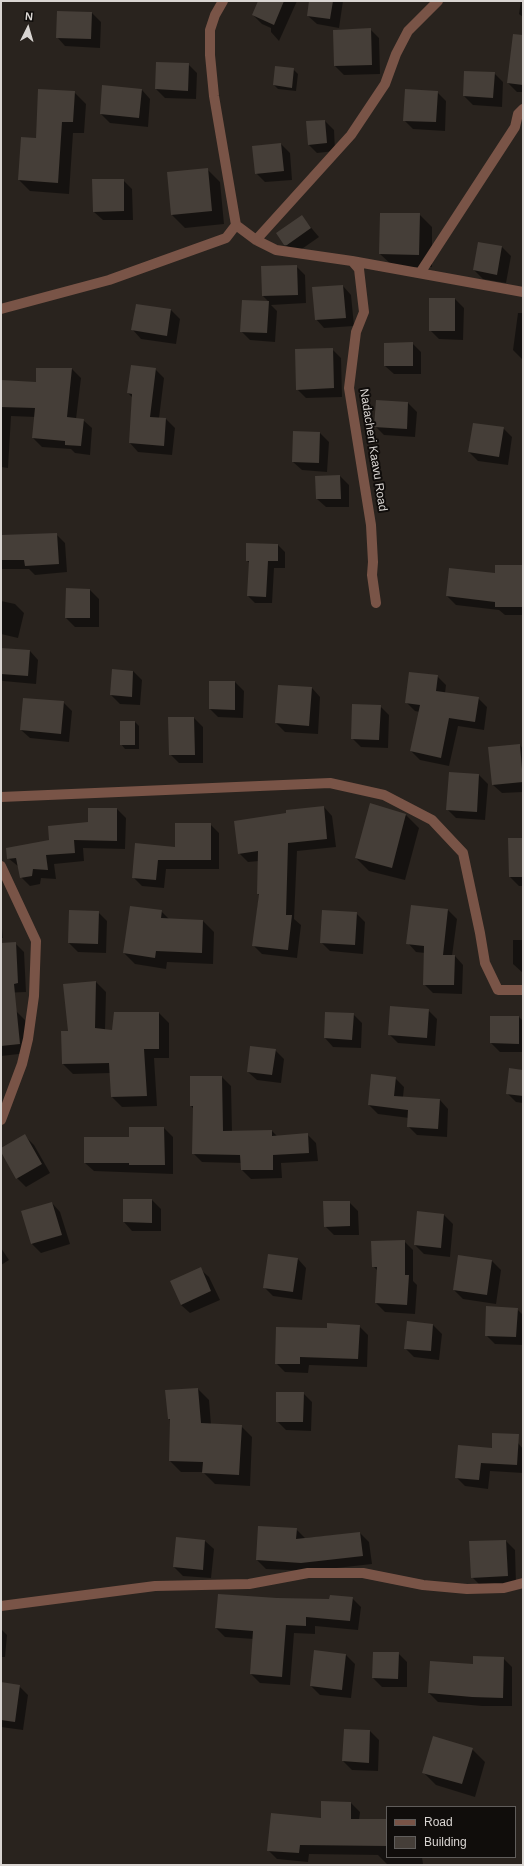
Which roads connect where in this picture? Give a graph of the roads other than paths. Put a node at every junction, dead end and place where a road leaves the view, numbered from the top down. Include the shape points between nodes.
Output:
1 (223, 1) edge
2 (438, 1) edge
3 (523, 109) edge
4 (236, 225) junction
5 (256, 240) junction
6 (352, 261) junction
7 (420, 273) junction
8 (523, 292) edge
9 (1, 308) edge
10 (376, 603) dead end
11 (1, 797) edge
12 (1, 866) edge
13 (523, 990) edge
14 (1, 1120) edge
15 (523, 1583) edge
16 (1, 1606) edge

1 - 4 street via 210,30 210,55 214,96
2 - 5 street via 408,31 385,84 351,135
3 - 7 street via 518,114 515,127
4 - 5 street
4 - 9 street via 226,238 109,280
5 - 6 street via 276,250
6 - 7 street
6 - 10 street, Nadacheri Kaavu Road via 359,269 364,312 356,332 349,388 371,525 372,575
7 - 8 street
11 - 13 street via 330,783 384,795 432,820 463,853 484,963 498,990
12 - 14 street via 36,941 34,996 28,1039 22,1064
15 - 16 street via 504,1588 467,1589 423,1585 363,1573 308,1573 249,1584 155,1586

